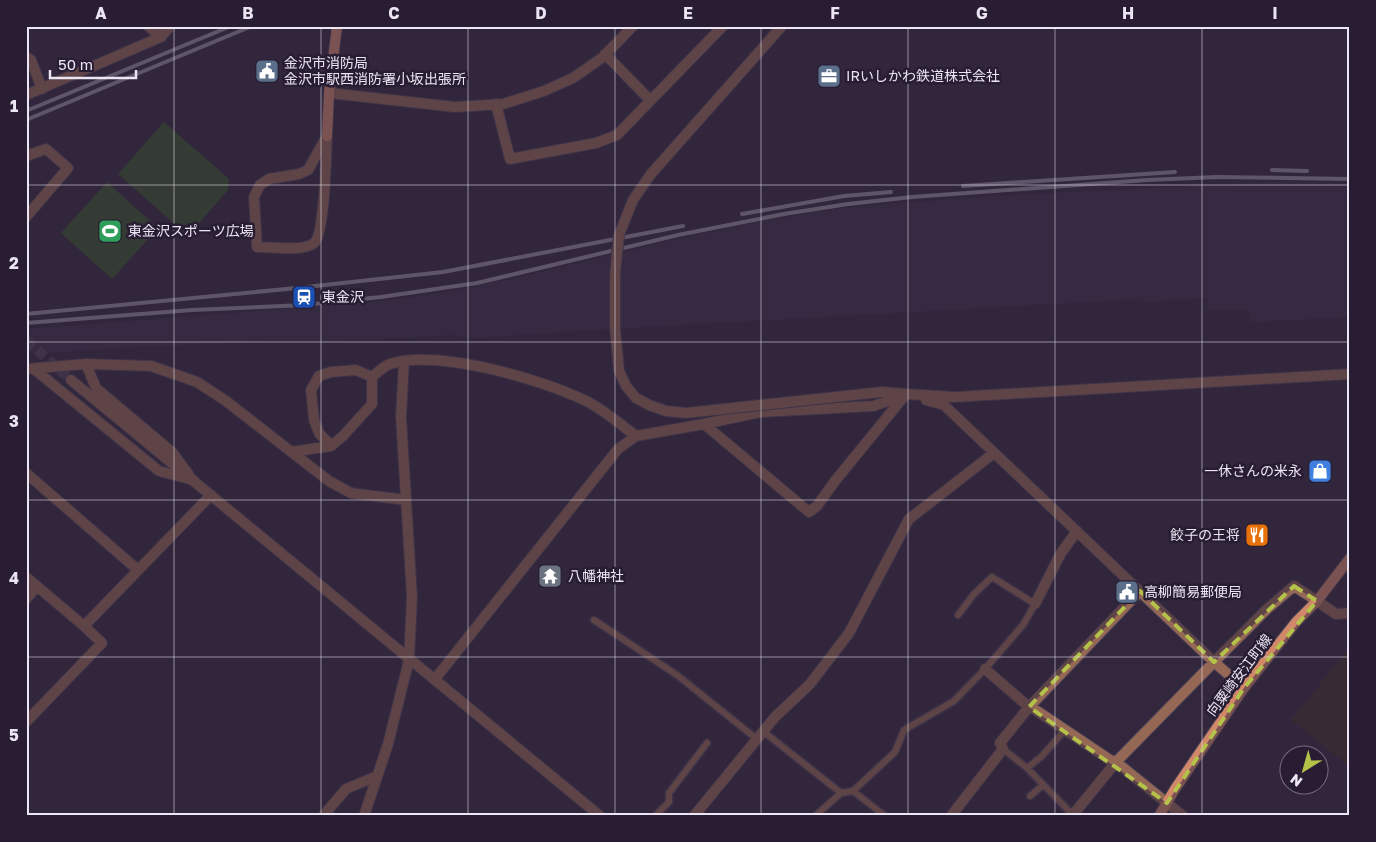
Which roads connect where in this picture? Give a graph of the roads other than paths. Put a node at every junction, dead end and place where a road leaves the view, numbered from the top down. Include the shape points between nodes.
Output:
1 (148, 26) edge
2 (170, 26) edge
3 (337, 26) edge
4 (633, 26) edge
5 (723, 26) edge
6 (782, 26) edge
7 (161, 36) junction
8 (606, 54) junction
9 (26, 57) edge
10 (42, 89) junction
11 (329, 93) junction
12 (26, 96) edge
13 (650, 100) junction
14 (496, 104) junction
15 (327, 136) junction
16 (26, 156) edge
17 (26, 217) edge
18 (404, 361) junction
19 (86, 364) junction
20 (30, 369) edge
21 (1350, 374) edge
22 (372, 377) junction
23 (70, 380) tunnel mouth
24 (906, 394) junction
25 (704, 424) junction
26 (636, 436) junction
27 (331, 446) junction
28 (291, 452) junction
29 (994, 453) junction
30 (26, 473) edge
31 (193, 480) junction
32 (211, 495) junction
33 (406, 500) junction
34 (1077, 531) junction
35 (1350, 558) edge
36 (138, 570) junction
37 (26, 577) edge
38 (37, 586) junction
39 (1140, 591) junction
40 (26, 599) edge
41 (1317, 601) junction
42 (1035, 604) junction
43 (1350, 613) edge
44 (958, 615) dead end
45 (594, 620) dead end
46 (84, 626) junction
47 (409, 660) junction
48 (1214, 662) junction
49 (985, 669) junction
50 (435, 678) junction
51 (1244, 688) junction
52 (1029, 707) junction
53 (26, 722) edge
54 (1065, 730) junction
55 (761, 736) junction
56 (707, 742) dead end
57 (1003, 749) junction
58 (1116, 762) junction
59 (1026, 768) junction
60 (377, 776) junction
61 (1043, 785) junction
62 (853, 791) junction
63 (841, 793) junction
64 (1030, 796) dead end
65 (1167, 803) junction
66 (1072, 815) edge
67 (323, 816) edge
68 (364, 816) edge
69 (600, 816) edge
70 (655, 816) edge
71 (694, 816) edge
72 (815, 816) edge
73 (885, 816) edge
74 (951, 816) edge
75 (1159, 816) edge
76 (1183, 816) edge

1 - 7 street
2 - 7 street
3 - 11 main road
4 - 8 street
5 - 13 street
6 - 24 street, bridge via 651,174 633,200 619,235 615,274 619,371 636,398 666,411 686,412 882,392
7 - 10 street
8 - 13 street
8 - 14 street via 573,78 544,91
9 - 10 street
10 - 12 street
11 - 14 street via 455,107
11 - 15 main road
13 - 14 street via 617,135 596,143 510,160
15 - 15 street via 319,236 305,248 257,247 254,197 260,186 269,179 308,170
16 - 17 street via 46,148 68,168
18 - 22 street via 388,364
18 - 26 street via 434,361 498,369 588,401
18 - 33 street via 401,417
19 - 20 street
19 - 28 street via 151,366 197,382
19 - 31 street via 96,388 172,452
20 - 31 street via 159,471
21 - 24 street via 955,397
22 - 27 street via 372,404
22 - 27 street via 356,370 319,376 311,390 314,420 318,433
23 - 31 street
24 - 25 street via 874,406 762,412
24 - 25 street via 817,506 808,512
24 - 29 street via 944,405
25 - 26 street
26 - 50 street via 618,449
27 - 28 street
28 - 33 street via 329,481 351,493
29 - 34 street
29 - 55 street via 909,519 849,633 810,684 775,717
30 - 36 street
31 - 32 street
32 - 36 street
32 - 47 street
33 - 47 street via 412,597
34 - 39 street
34 - 42 street via 1061,553
35 - 41 main road, 向粟崎安江町線
36 - 46 street
37 - 38 street
38 - 40 street
38 - 46 street
39 - 48 street
39 - 52 street
41 - 43 street via 1336,614
41 - 48 street via 1294,586
41 - 51 main road, 向粟崎安江町線 via 1296,622
42 - 44 lane via 992,577
42 - 49 lane via 1023,625
45 - 55 lane
46 - 53 street via 102,643
47 - 50 street
47 - 60 street
48 - 51 street
48 - 58 street
49 - 52 street
49 - 62 lane via 954,701 904,730 895,752
50 - 69 street
51 - 65 main road, 向粟崎安江町線
52 - 54 street
52 - 57 street via 1000,743
54 - 58 street
54 - 59 lane
55 - 63 lane
55 - 71 street
56 - 70 lane via 669,793 669,802
57 - 59 lane
57 - 74 street
58 - 65 street
58 - 66 street
59 - 61 lane
60 - 67 street via 346,788
60 - 68 street
61 - 64 lane
61 - 66 lane
62 - 63 lane
62 - 73 lane
63 - 72 lane
65 - 75 main road, 向粟崎安江町線
65 - 76 street

